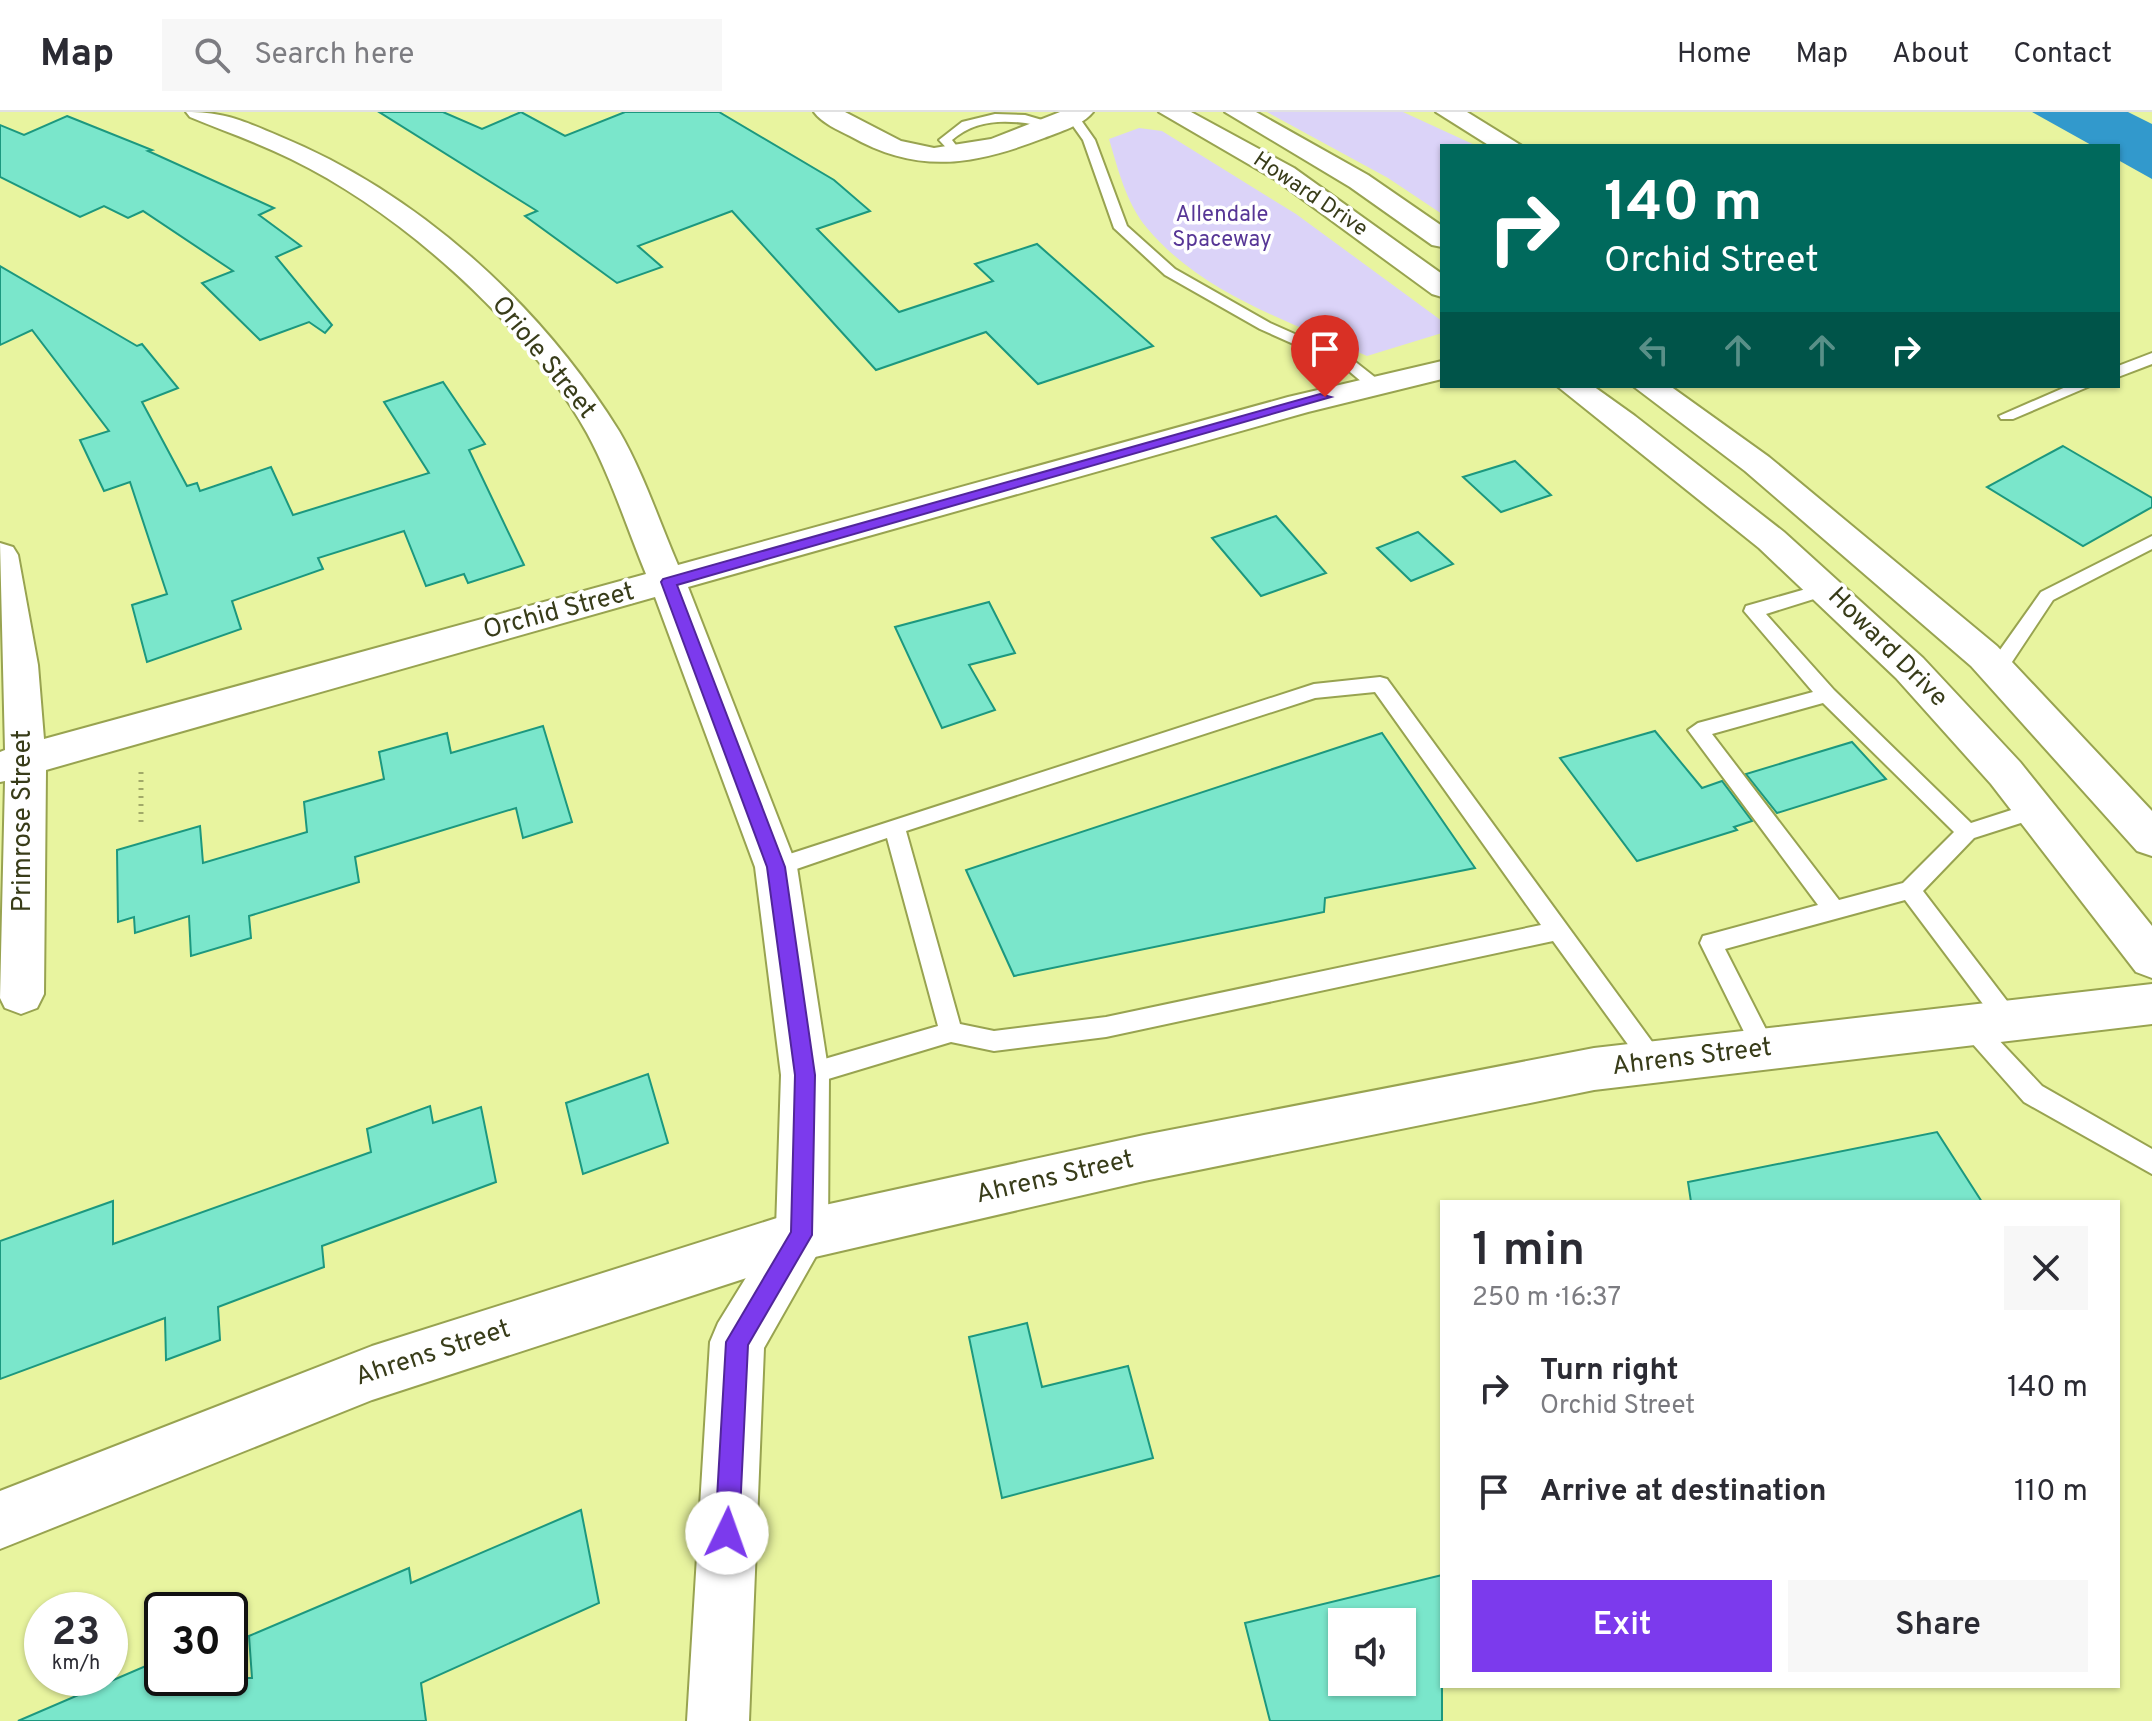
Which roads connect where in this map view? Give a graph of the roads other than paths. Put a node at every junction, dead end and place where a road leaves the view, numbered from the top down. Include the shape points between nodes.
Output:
1 (199, 112) edge
2 (827, 112) edge
3 (1172, 112) edge
4 (1238, 112) edge
5 (1449, 112) edge
6 (1068, 118) edge
7 (1505, 144) edge
8 (1440, 238) edge
9 (1440, 287) edge
10 (2152, 358) edge
11 (1440, 370) edge
12 (2120, 371) edge
13 (1375, 385) junction
14 (1576, 388) edge
15 (1652, 388) edge
16 (2077, 388) edge
17 (2007, 416) dead end
18 (2152, 542) edge
19 (0, 555) edge
20 (668, 582) junction
21 (1827, 589) junction
22 (1997, 669) junction
23 (1827, 695) junction
24 (14, 763) edge
25 (2036, 810) junction
26 (894, 827) junction
27 (1967, 832) junction
28 (2152, 839) edge
29 (776, 867) junction
30 (1910, 890) junction
31 (1834, 910) junction
32 (1558, 931) junction
33 (2152, 959) edge
34 (21, 994) dead end
35 (2152, 1004) edge
36 (1990, 1023) junction
37 (951, 1032) junction
38 (1764, 1049) junction
39 (1653, 1061) junction
40 (805, 1075) junction
41 (2152, 1162) edge
42 (802, 1235) junction
43 (0, 1520) edge
44 (718, 1721) edge

1 - 20 street, Oriole Street via 301,154 382,200 458,260 516,318 604,434
2 - 6 street via 880,143 918,155 994,145
3 - 9 street, Howard Drive via 1285,174
4 - 8 street, Howard Drive via 1347,173
5 - 7 street
6 - 13 lane via 1089,140 1121,228 1170,272 1265,326 1348,363
10 - 12 lane
11 - 13 street, Orchid Street
13 - 20 street, Orchid Street
14 - 21 street, Howard Drive via 1699,478
15 - 22 street, Howard Drive via 1757,464
16 - 17 lane
18 - 22 lane via 2047,596
19 - 24 street, Primrose Street via 11,601
20 - 24 street, Orchid Street
20 - 29 street, Oriole Street
21 - 23 lane via 1753,611
21 - 25 street, Howard Drive via 1953,714
22 - 28 street, Howard Drive
23 - 27 lane
23 - 31 lane via 1698,730
24 - 34 street, Primrose Street
25 - 27 lane
25 - 33 street, Howard Drive
26 - 29 lane
26 - 32 lane via 1314,691 1380,684
26 - 37 lane
27 - 30 lane
29 - 40 street, Oriole Street
30 - 31 lane
30 - 36 lane
31 - 38 lane via 1711,943
32 - 37 lane via 1106,1027 994,1041
32 - 39 lane
35 - 36 street, Ahrens Street
36 - 38 street, Ahrens Street
36 - 41 lane via 2033,1094
37 - 40 lane
38 - 39 street, Ahrens Street
39 - 42 street, Ahrens Street via 1144,1158
40 - 42 street, Oriole Street
42 - 43 street, Ahrens Street via 372,1373
42 - 44 street via 737,1342

